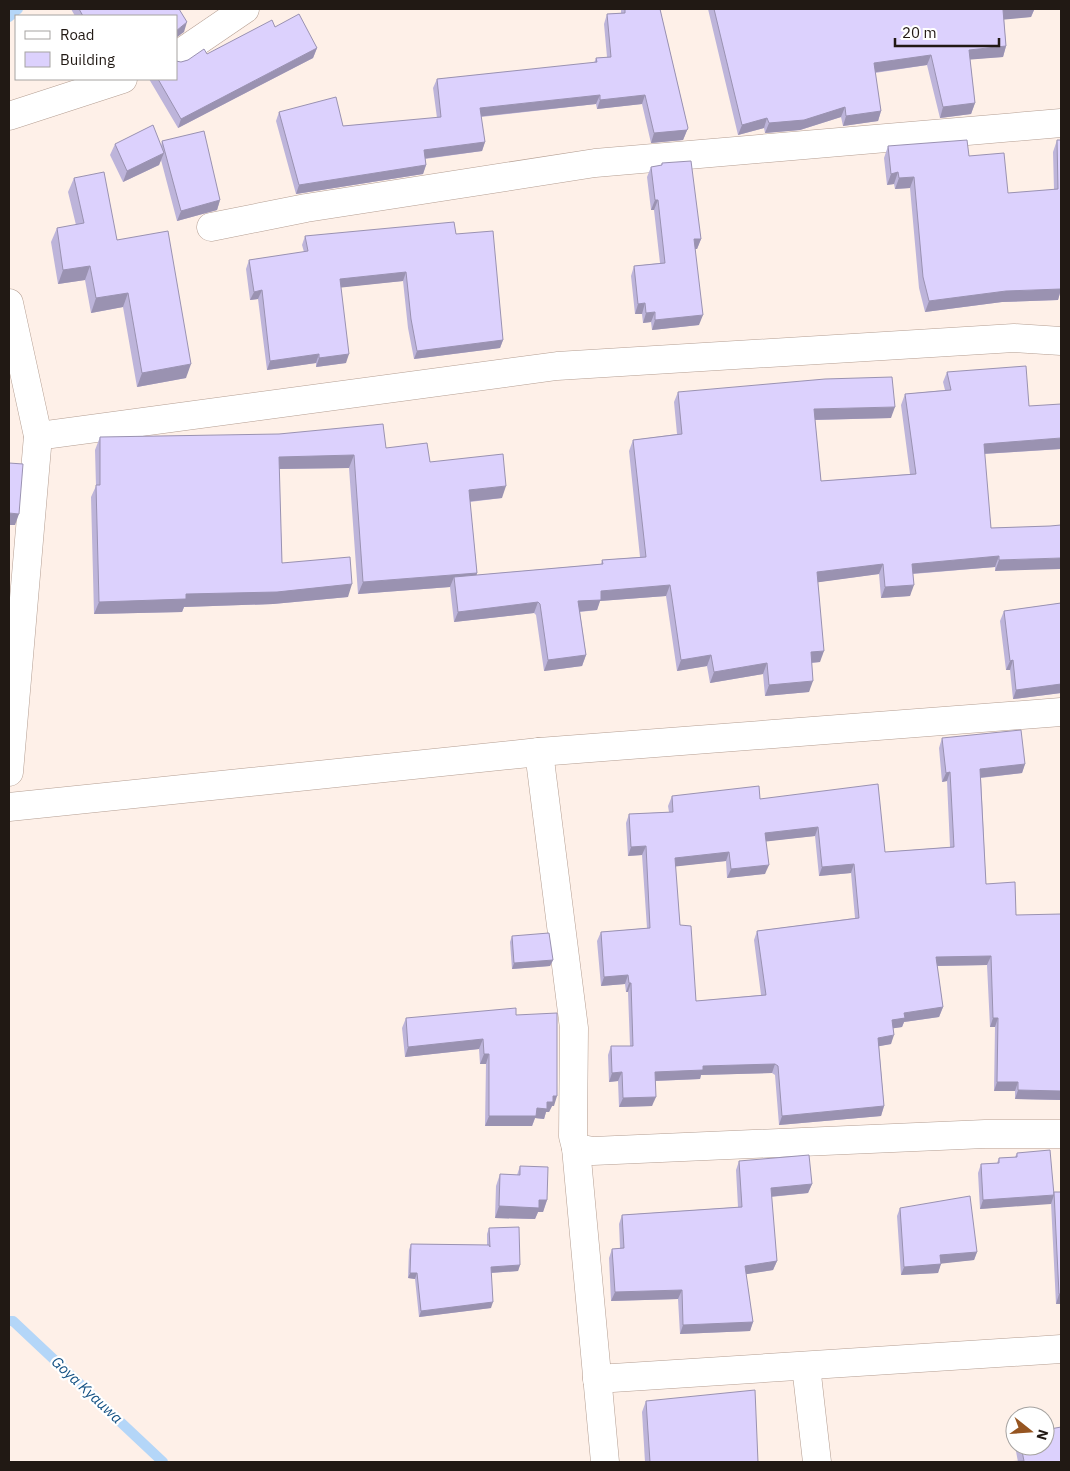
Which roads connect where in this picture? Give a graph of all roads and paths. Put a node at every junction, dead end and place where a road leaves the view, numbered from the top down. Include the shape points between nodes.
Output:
1 (245, 9) edge
2 (178, 55) edge
3 (120, 80) edge
4 (9, 116) edge
5 (1061, 123) edge
6 (211, 227) dead end
7 (9, 303) edge
8 (1061, 341) edge
9 (38, 436) junction
10 (1061, 712) edge
11 (539, 752) junction
12 (9, 772) edge
13 (9, 807) edge
14 (1061, 1134) edge
15 (576, 1148) junction
16 (1061, 1349) edge
17 (806, 1366) junction
18 (597, 1379) junction
19 (604, 1462) edge
20 (817, 1462) edge

1 - 2 street
3 - 4 street
5 - 6 street via 595,163 306,208
7 - 9 street
8 - 9 street via 1014,338 557,366
9 - 12 street
10 - 11 street
11 - 13 street
11 - 15 street via 574,1028 573,1136
14 - 15 street via 985,1134 593,1151
15 - 18 street
16 - 17 street
17 - 18 street
17 - 20 street
18 - 19 street

